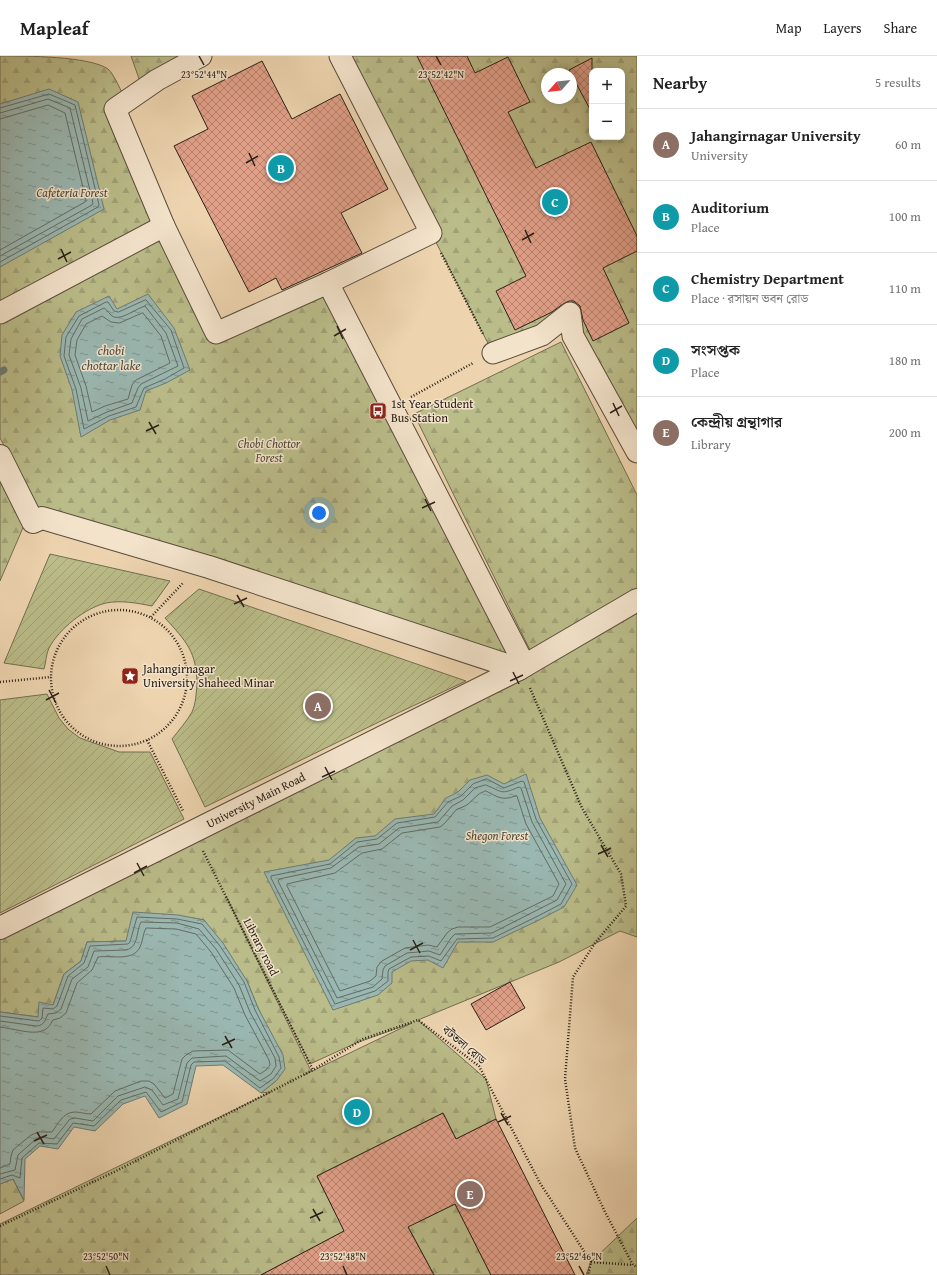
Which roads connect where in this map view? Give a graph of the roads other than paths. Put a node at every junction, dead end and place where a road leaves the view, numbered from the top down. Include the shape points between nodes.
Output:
1 (340, 56) edge
2 (197, 57) edge
3 (164, 226) junction
4 (328, 283) junction
5 (0, 313) edge
6 (493, 353) road end
7 (0, 438) edge
8 (637, 452) edge
9 (0, 456) edge
10 (37, 520) junction
11 (637, 600) edge
12 (522, 668) junction
13 (0, 928) edge

1 - 4 street via 431,233
2 - 3 street via 115,109
3 - 4 street via 216,333
3 - 5 street
4 - 12 street
6 - 8 street via 542,335 570,313 573,336
7 - 10 street
9 - 10 street
10 - 12 street via 201,564
11 - 12 street, University Main Road
12 - 13 street, University Main Road

